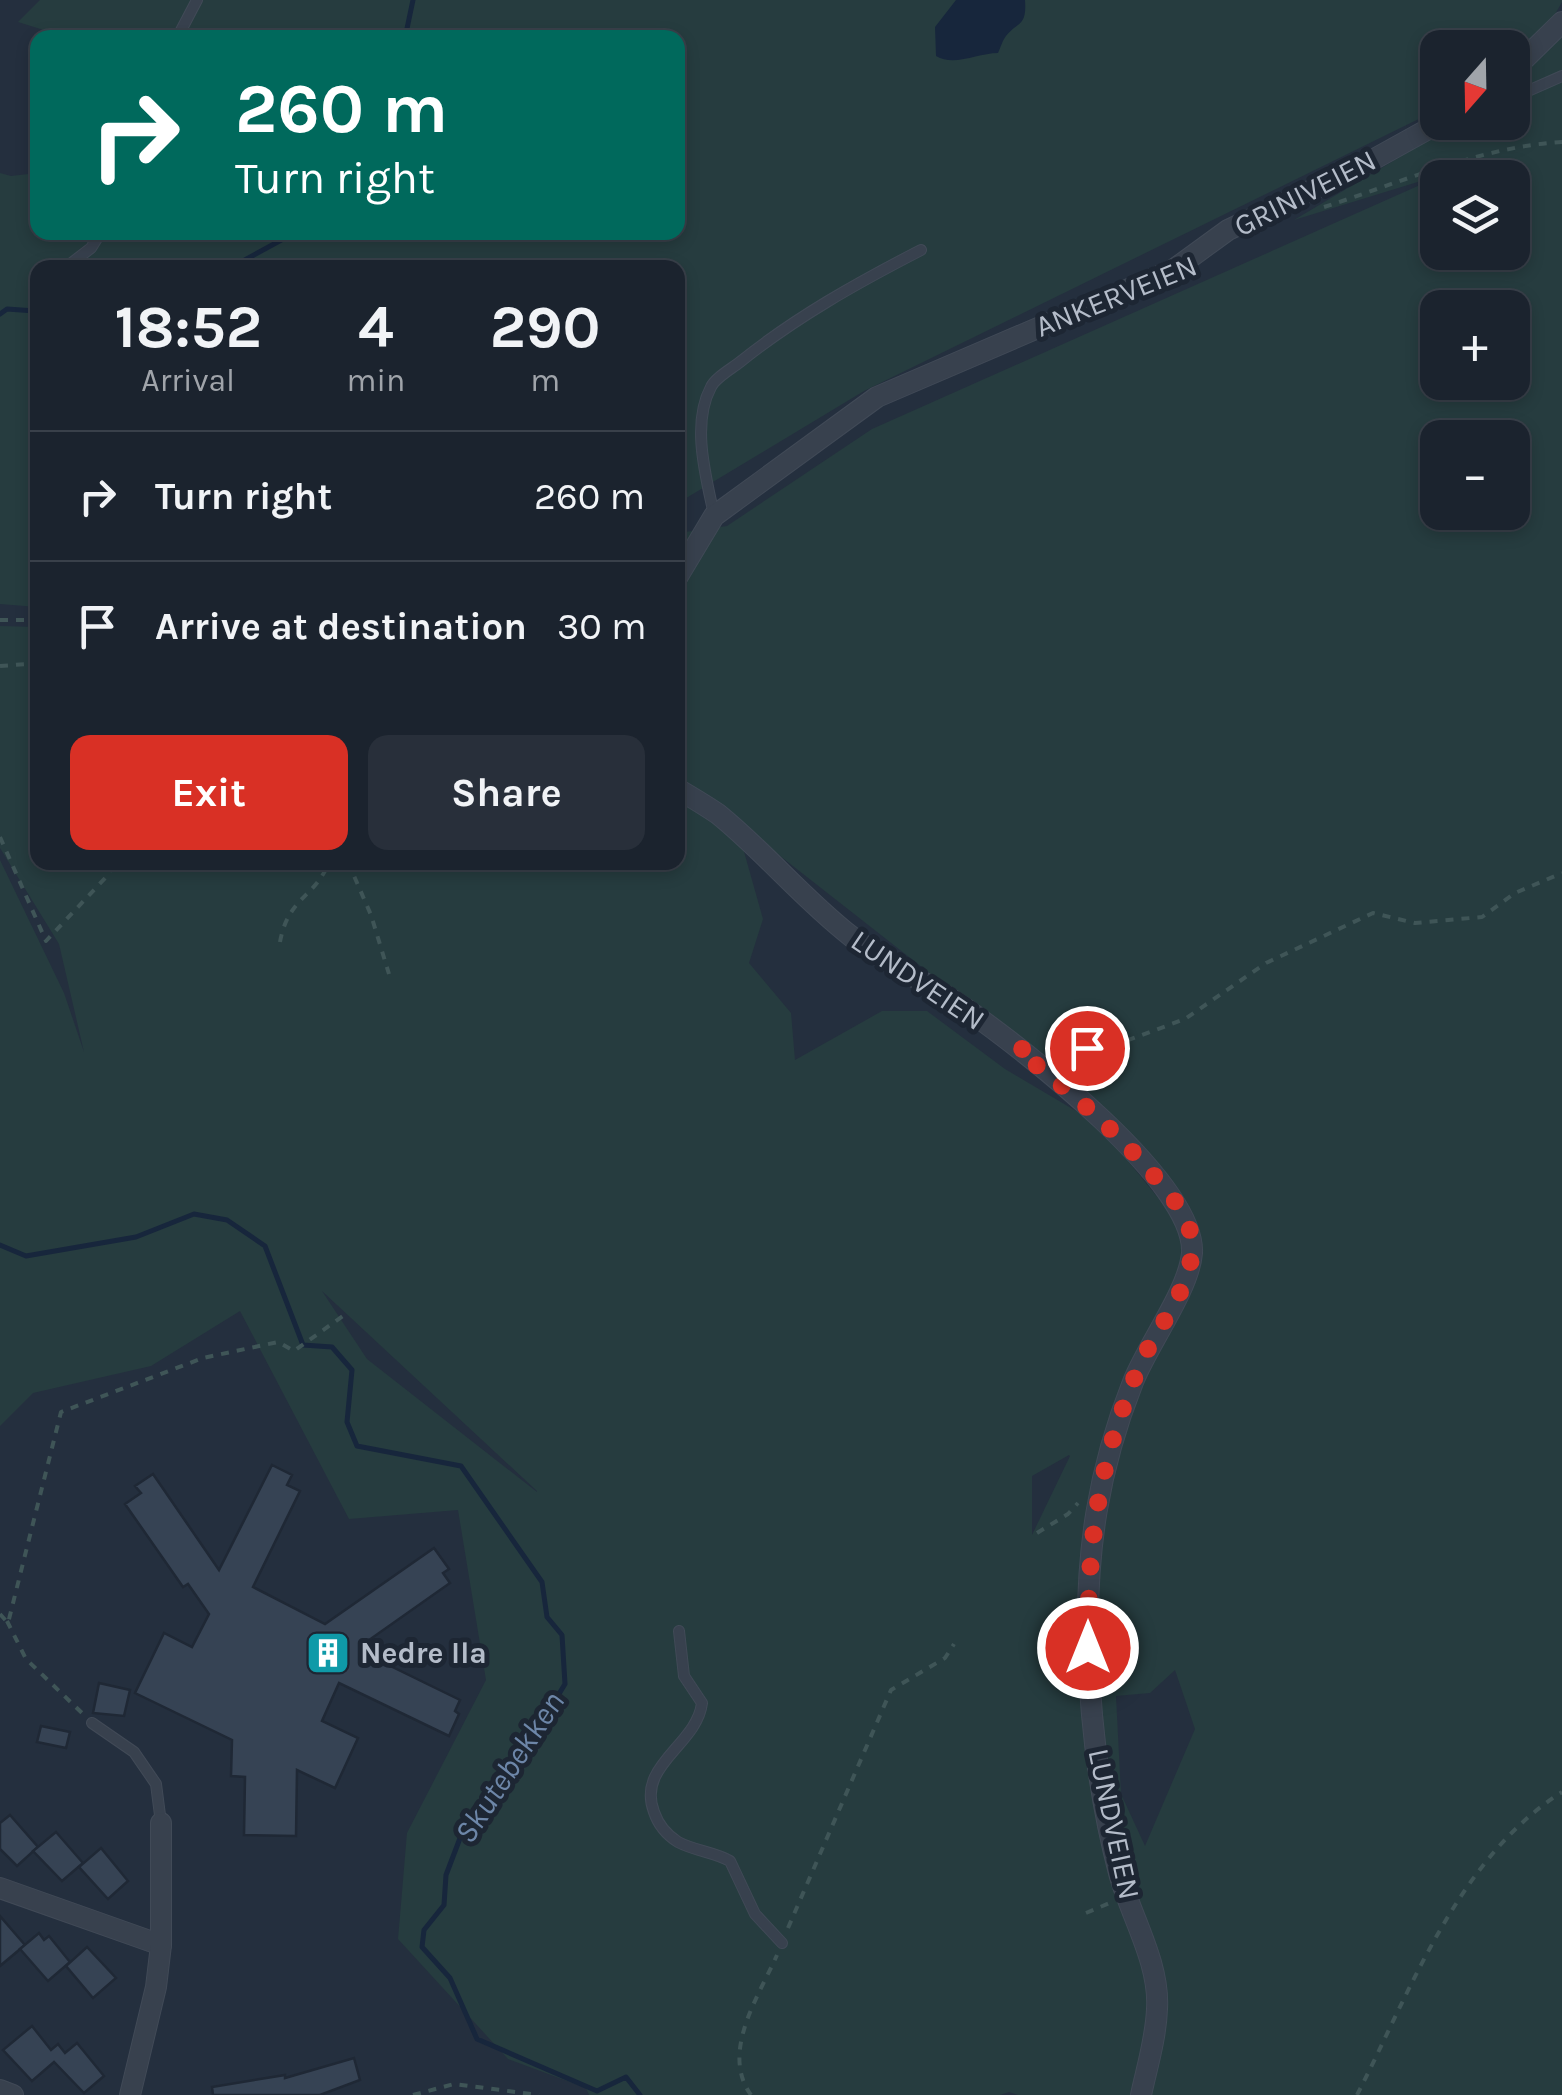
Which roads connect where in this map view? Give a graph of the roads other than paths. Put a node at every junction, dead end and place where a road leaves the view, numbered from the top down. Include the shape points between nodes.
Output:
1 (196, 0) edge
2 (1562, 22) edge
3 (181, 30) edge
4 (1530, 53) edge
5 (1562, 76) edge
6 (1530, 90) edge
7 (1420, 134) edge
8 (96, 240) edge
9 (922, 250) dead end
10 (75, 260) edge
11 (1172, 270) joint
12 (710, 520) junction
13 (685, 564) edge
14 (685, 793) edge
15 (680, 1631) dead end
16 (92, 1724) road end
17 (161, 1823) joint
18 (0, 1888) edge
19 (782, 1943) road end
20 (161, 1945) junction
21 (0, 2090) edge
22 (13, 2095) edge
23 (130, 2095) edge
24 (1142, 2095) edge

1 - 3 lane
2 - 4 street
5 - 6 lane
7 - 11 street, GRINIVEIEN via 1228,230
8 - 10 lane
9 - 12 lane via 780,330 711,385 702,425
11 - 12 street, ANKERVEIEN via 877,397
12 - 13 street
14 - 24 street, LUNDVEIEN via 854,938 966,1009 1112,1127 1172,1196 1189,1228 1192,1253 1184,1284 1133,1382 1090,1542 1091,1701 1104,1803 1158,2008
15 - 19 lane via 684,1676 702,1702 700,1719 652,1778 652,1806 676,1840 730,1861 756,1914
16 - 17 lane via 134,1752 156,1784
17 - 20 street
18 - 20 street
20 - 23 street
21 - 22 street

